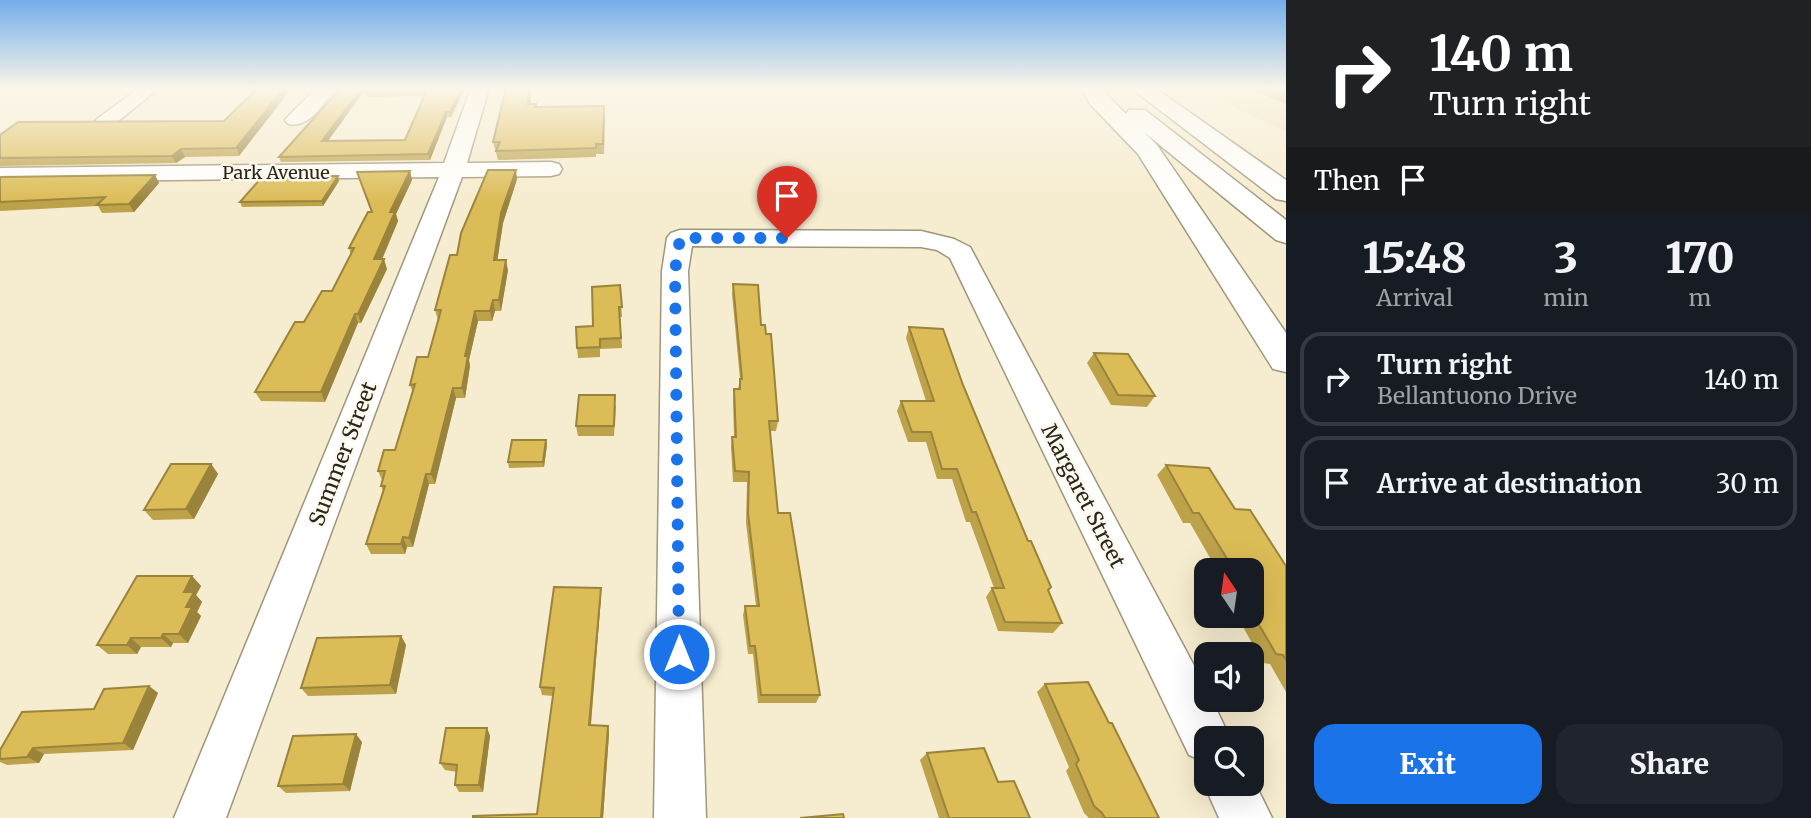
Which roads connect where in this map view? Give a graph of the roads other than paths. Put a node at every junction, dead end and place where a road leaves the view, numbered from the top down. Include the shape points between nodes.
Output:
1 (468, 126) edge
2 (1125, 126) edge
3 (1150, 126) edge
4 (1194, 126) edge
5 (1225, 126) edge
6 (1267, 151) dead end
7 (551, 169) dead end
8 (453, 171) junction
9 (0, 175) edge
10 (1286, 193) edge
11 (1286, 234) edge
12 (1286, 360) edge
13 (1200, 726) edge
14 (1235, 796) edge
15 (201, 818) edge
16 (681, 818) edge
17 (1246, 818) edge

1 - 8 street, Summer Street
2 - 12 highway via 1148,150
3 - 11 highway
4 - 10 highway
5 - 6 highway
7 - 8 street, Park Avenue
8 - 9 street, Park Avenue
8 - 15 street, Summer Street
13 - 16 street, Margaret Street via 961,253 921,239 680,238 675,271
14 - 17 street

